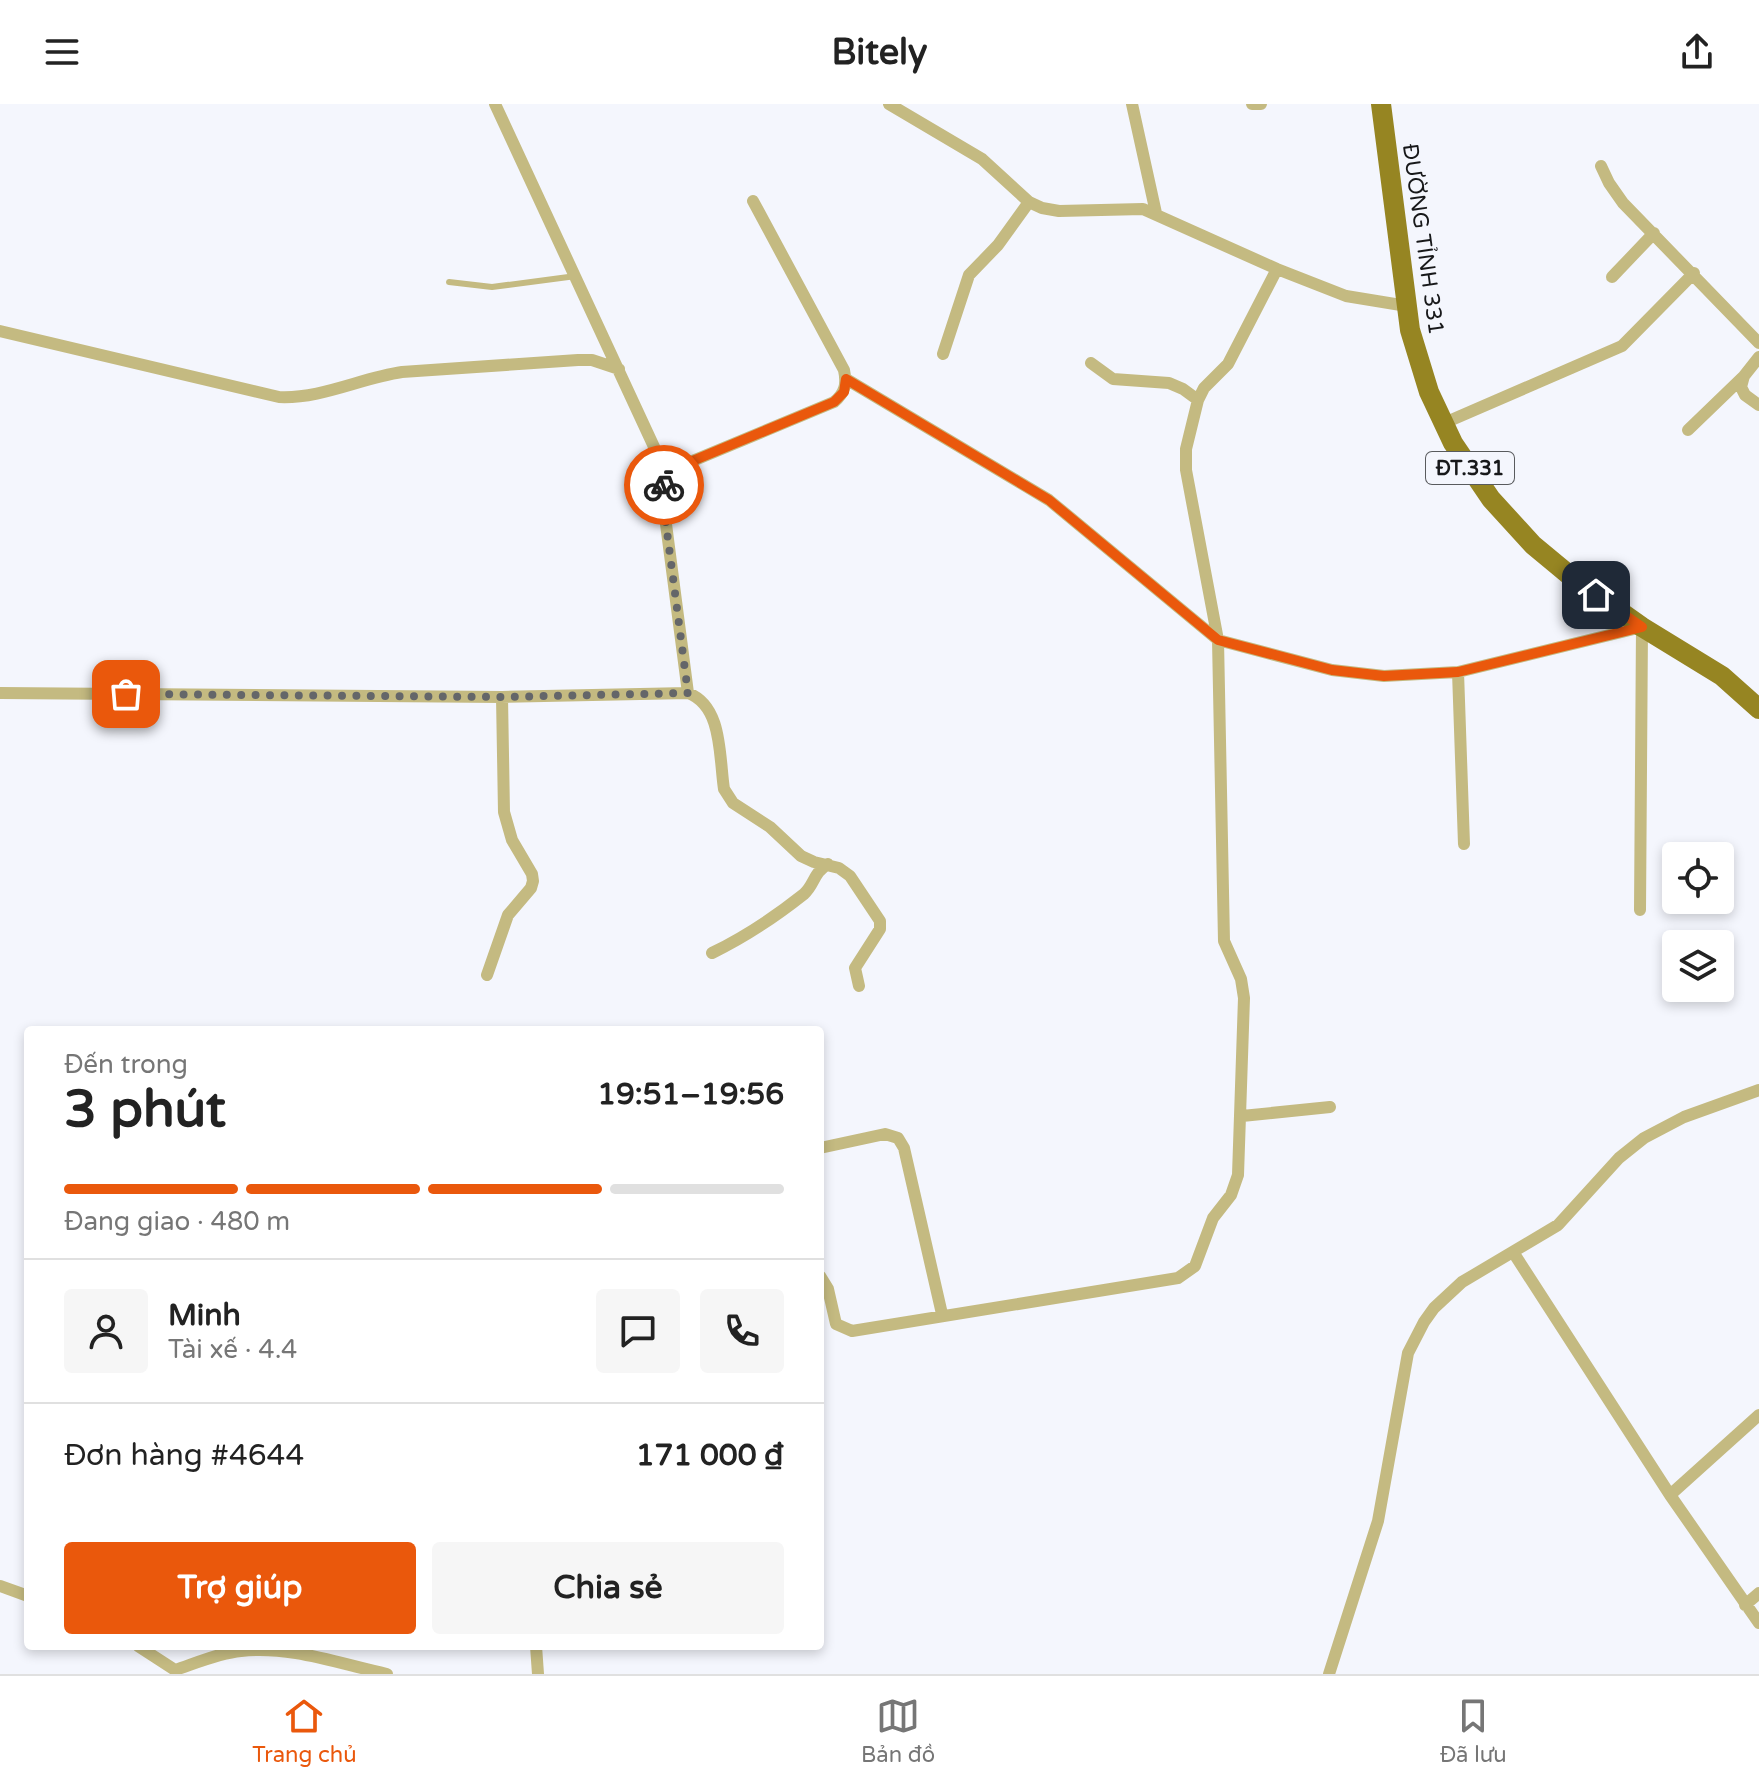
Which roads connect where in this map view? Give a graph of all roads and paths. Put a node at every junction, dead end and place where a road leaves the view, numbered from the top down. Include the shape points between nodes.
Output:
1 (495, 104) edge
2 (889, 104) edge
3 (1132, 104) edge
4 (1252, 104) edge
5 (1261, 104) edge
6 (1381, 104) edge
7 (1601, 166) dead end
8 (753, 201) dead end
9 (1029, 202) junction
10 (1156, 213) junction
11 (1654, 233) junction
12 (1277, 269) junction
13 (1694, 273) junction
14 (576, 276) junction
15 (1612, 277) dead end
16 (449, 282) dead end
17 (1407, 306) junction
18 (0, 331) edge
19 (1759, 343) edge
20 (943, 354) dead end
21 (1759, 357) edge
22 (1091, 363) dead end
23 (619, 369) junction
24 (1744, 376) junction
25 (846, 379) junction
26 (1198, 400) junction
27 (1759, 405) edge
28 (1442, 424) junction
29 (1688, 430) dead end
30 (668, 477) junction
31 (1642, 627) junction
32 (1218, 640) junction
33 (1458, 672) junction
34 (0, 693) edge
35 (688, 693) junction
36 (502, 697) junction
37 (1759, 709) edge
38 (1464, 844) dead end
39 (828, 864) junction
40 (1640, 910) dead end
41 (712, 953) dead end
42 (487, 975) dead end
43 (859, 986) dead end
44 (1759, 1090) edge
45 (1330, 1107) dead end
46 (1242, 1116) junction
47 (824, 1147) edge
48 (1513, 1252) junction
49 (824, 1282) edge
50 (942, 1314) junction
51 (1759, 1415) edge
52 (1670, 1495) junction
53 (0, 1586) edge
54 (1759, 1593) edge
55 (24, 1595) edge
56 (1745, 1605) junction
57 (1759, 1623) edge
58 (143, 1650) edge
59 (248, 1650) edge
60 (270, 1650) edge
61 (536, 1650) edge
62 (195, 1670) edge
63 (172, 1672) edge
64 (387, 1674) edge
65 (538, 1674) edge
66 (1329, 1674) edge

1 - 14 street
2 - 9 street via 982,159
3 - 10 street
4 - 5 street
6 - 17 main road, ĐƯỜNG TỈNH 331 / ĐT.331
7 - 11 street via 1616,195
8 - 25 street
9 - 10 street via 1059,211 1135,208
9 - 20 street via 969,275
10 - 12 street
11 - 13 street
11 - 15 street
12 - 17 street via 1346,296
12 - 26 street via 1228,364
13 - 19 street
13 - 28 street via 1622,346
14 - 16 lane via 492,287
14 - 23 street
17 - 28 main road, ĐƯỜNG TỈNH 331 / ĐT.331
18 - 23 street via 279,397 309,395 402,372 578,360
21 - 24 street
22 - 26 street via 1113,379 1169,383
23 - 30 street
24 - 27 street via 1742,392
24 - 29 street
25 - 30 street via 844,392 834,402 684,464
25 - 32 street via 1049,500
26 - 32 street via 1186,470
28 - 31 main road, ĐƯỜNG TỈNH 331 / ĐT.331 via 1491,499 1533,545
30 - 35 street via 663,501
31 - 33 street
31 - 37 main road, ĐƯỜNG TỈNH 331 / ĐT.331 via 1722,676
31 - 40 street
32 - 33 street via 1358,674
32 - 46 street via 1224,941 1244,988
33 - 38 street
34 - 36 street
35 - 36 street
35 - 39 street via 705,703 714,718 728,799 801,856
36 - 42 street via 504,812 533,881 508,915
39 - 41 street via 805,892 756,929
39 - 43 street via 850,876 879,918 880,929 855,968
44 - 48 street via 1644,1138 1558,1225
45 - 46 street
46 - 50 street via 1236,1186 1213,1218 1195,1266 1185,1275
47 - 50 street via 885,1134 898,1138
48 - 52 street
48 - 66 street via 1462,1282 1434,1308 1408,1353 1378,1521
49 - 50 street via 836,1324 847,1331
51 - 52 street
52 - 56 street
53 - 55 street
54 - 56 street
56 - 57 street
58 - 63 street
59 - 62 street
60 - 64 street
61 - 65 street
62 - 63 street

